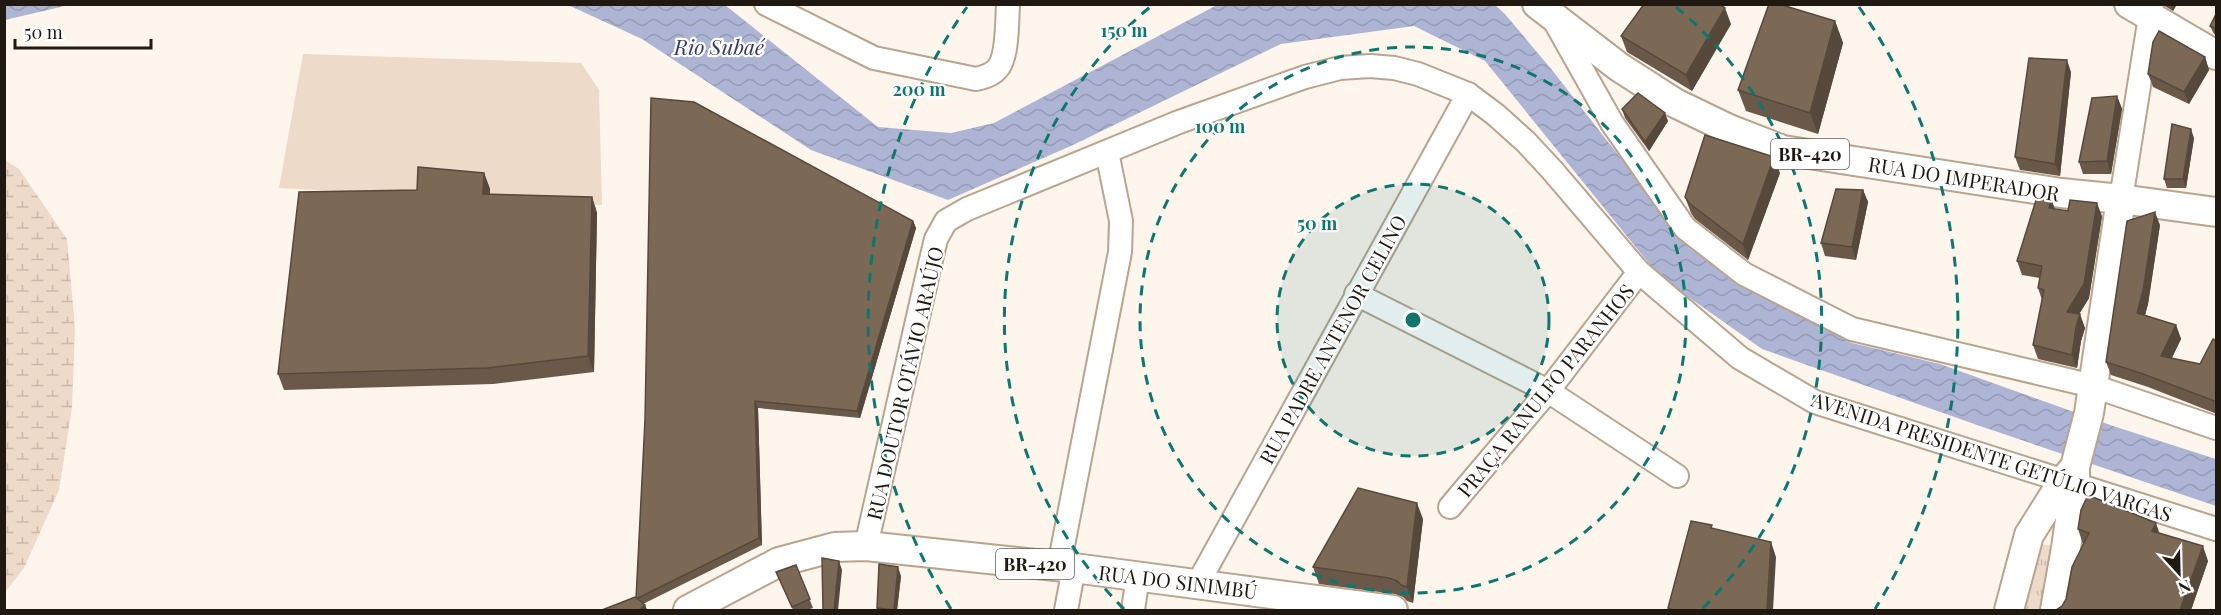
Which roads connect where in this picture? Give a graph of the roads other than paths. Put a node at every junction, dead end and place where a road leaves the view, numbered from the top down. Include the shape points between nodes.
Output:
1 (766, 4) edge
2 (1008, 4) edge
3 (2144, 8) edge
4 (1545, 10) edge
5 (2217, 55) edge
6 (1468, 94) junction
7 (1107, 152) junction
8 (2121, 199) junction
9 (2217, 212) edge
10 (946, 221) joint
11 (1639, 272) junction
12 (1356, 294) junction
13 (1548, 391) junction
14 (2091, 399) junction
15 (2217, 428) edge
16 (2073, 473) junction
17 (1677, 476) dead end
18 (1450, 507) dead end
19 (2217, 529) edge
20 (2029, 535) junction
21 (866, 546) junction
22 (2066, 548) junction
23 (1066, 567) junction
24 (1138, 576) junction
25 (1197, 585) junction
26 (688, 610) edge
27 (1066, 610) edge
28 (1132, 610) edge
29 (1393, 610) edge
30 (2009, 610) edge
31 (2055, 610) edge

1 - 2 street via 874,58 976,79 999,68
3 - 5 main road
3 - 8 street
4 - 8 main road, RUA DO IMPERADOR / BR-420 via 1620,68 1675,104 1783,150 2061,194
4 - 14 street via 1612,123 1685,228 1744,274 1852,329
6 - 7 street, AVENIDA PRESIDENTE GETÚLIO VARGAS via 1394,68 1340,68 1179,122
6 - 11 street, AVENIDA PRESIDENTE GETÚLIO VARGAS via 1526,142
6 - 12 street, RUA PADRE ANTENOR CELINO
7 - 10 street, AVENIDA PRESIDENTE GETÚLIO VARGAS
7 - 23 street via 1121,221 1120,252
8 - 9 main road, RUA DO IMPERADOR / BR-420
8 - 14 main road
10 - 21 street, RUA DOUTOR OTÁVIO ARAÚJO via 936,239
11 - 13 street, PRAÇA RANULFO PARANHOS
11 - 16 street, AVENIDA PRESIDENTE GETÚLIO VARGAS via 1740,358 1815,402
12 - 13 street
12 - 25 street, RUA PADRE ANTENOR CELINO
13 - 17 street
13 - 18 street, PRAÇA RANULFO PARANHOS
14 - 15 street
14 - 16 main road
16 - 19 street, AVENIDA PRESIDENTE GETÚLIO VARGAS
16 - 20 main road
16 - 22 main road
20 - 22 main road via 2043,531 2061,539
20 - 30 main road
21 - 23 main road, RUA DO SINIMBÚ / BR-420
21 - 26 main road, RUA DO SINIMBÚ / BR-420 via 835,547 779,562
22 - 31 main road
23 - 24 main road, RUA DO SINIMBÚ / BR-420
23 - 27 street
24 - 25 main road, RUA DO SINIMBÚ / BR-420
24 - 28 street
25 - 29 main road, RUA DO SINIMBÚ / BR-420

